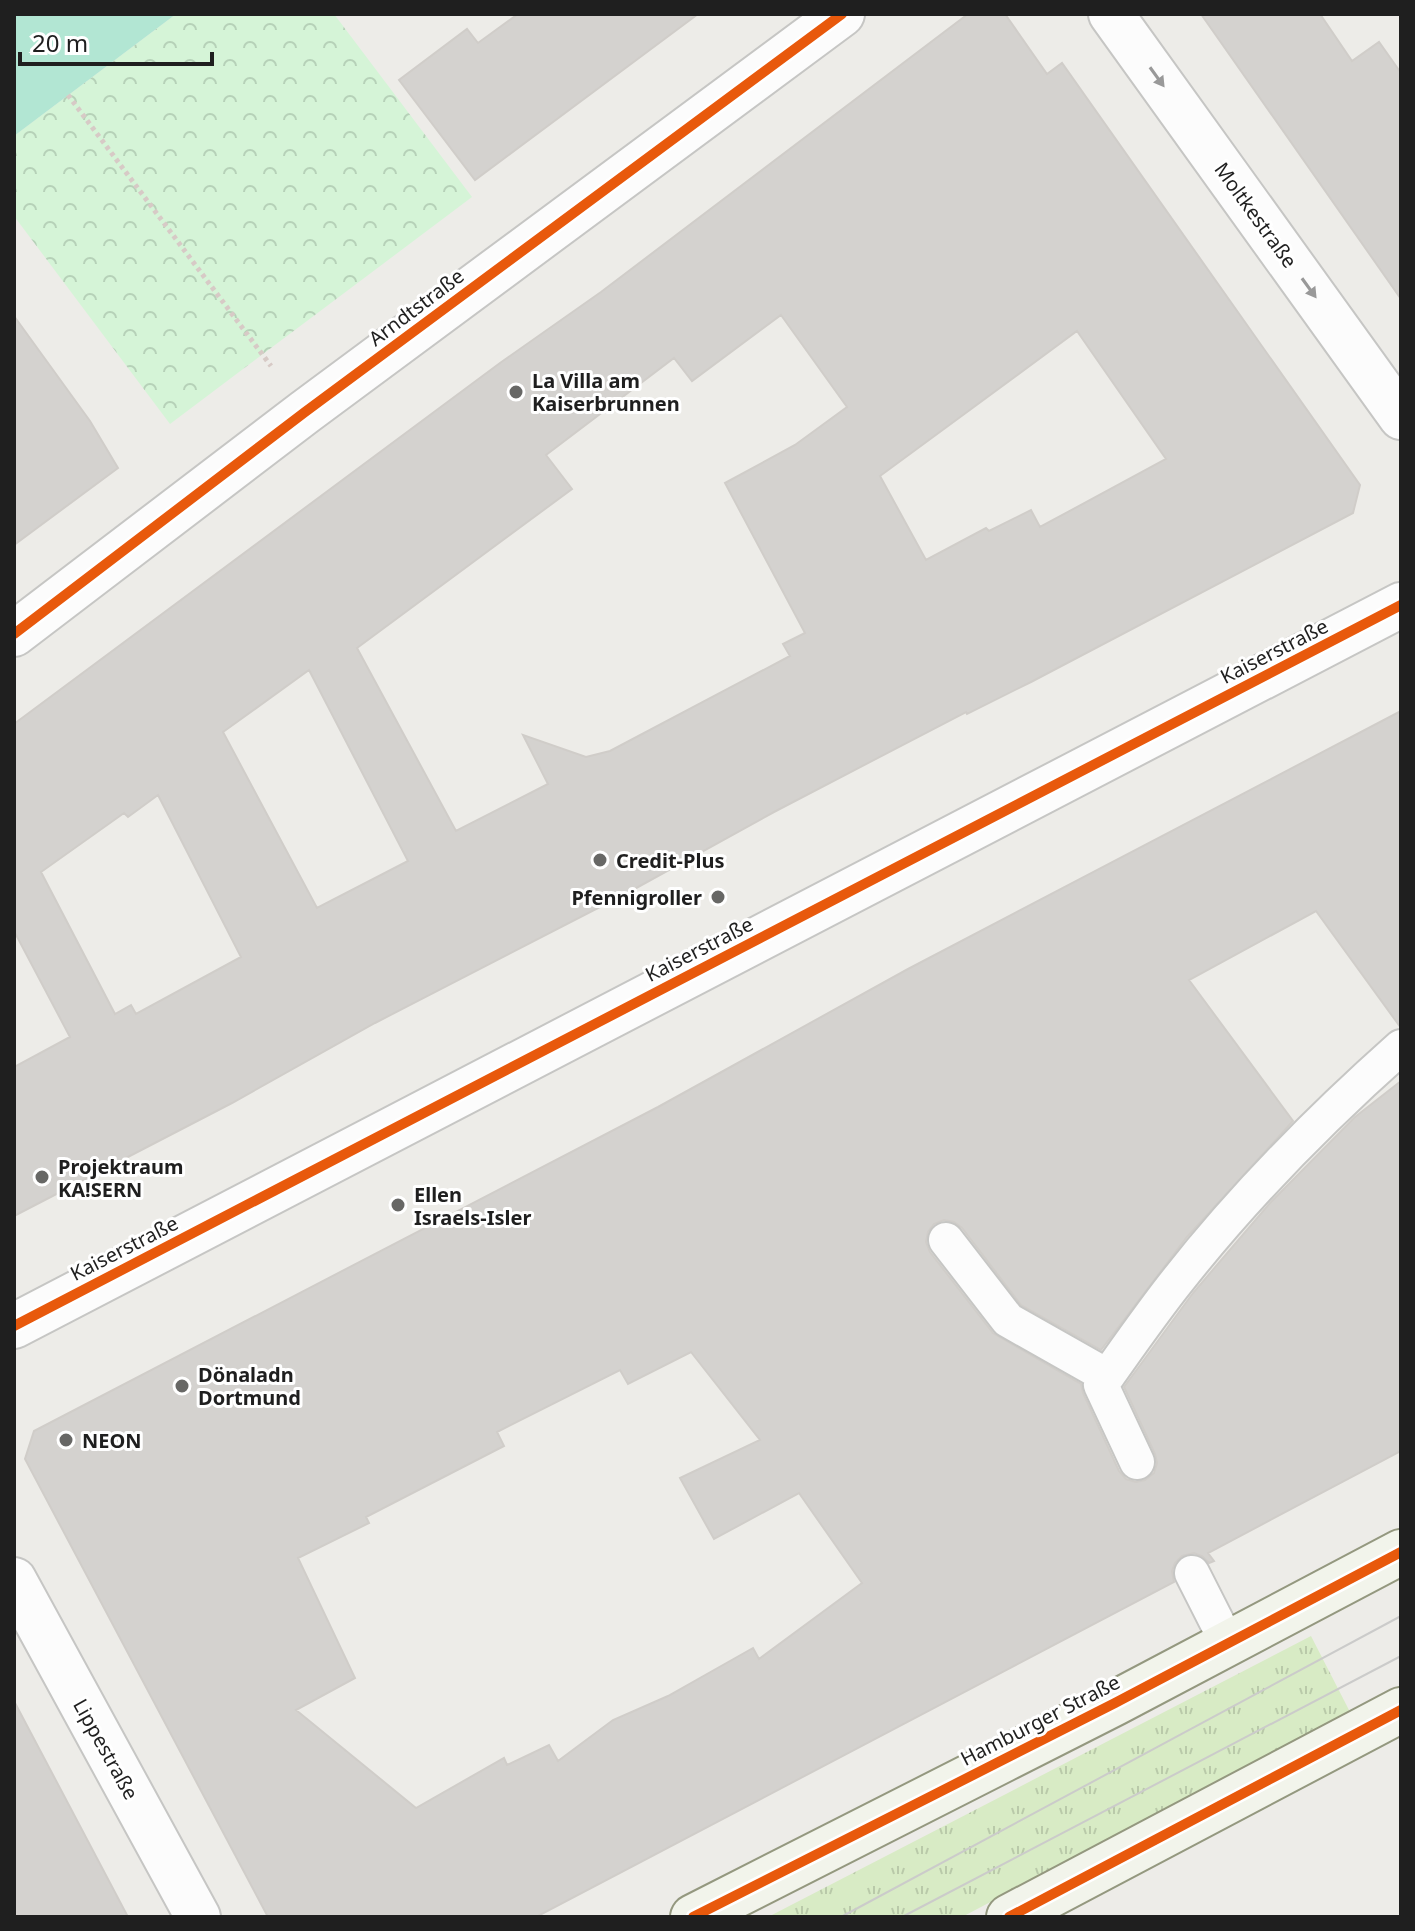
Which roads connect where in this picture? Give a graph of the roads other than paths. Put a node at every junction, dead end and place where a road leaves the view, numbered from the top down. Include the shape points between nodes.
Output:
1 (842, 14) edge
2 (1111, 14) edge
3 (1401, 417) edge
4 (1401, 605) edge
5 (14, 634) edge
6 (1401, 1047) edge
7 (946, 1240) dead end
8 (14, 1326) edge
9 (1107, 1376) junction
10 (1137, 1462) dead end
11 (1401, 1552) edge
12 (1192, 1573) dead end
13 (14, 1580) edge
14 (1228, 1644) junction
15 (1401, 1710) edge
16 (198, 1917) edge
17 (693, 1917) edge
18 (1009, 1917) edge

1 - 5 street, Arndtstraße
2 -> 3 street, Moltkestraße
4 - 8 street, Kaiserstraße
6 - 9 lane via 1275,1168 1178,1280
7 - 9 lane via 1008,1320
9 - 10 lane via 1101,1385
11 - 14 main road, Hamburger Straße
12 - 14 lane
13 - 16 street, Lippestraße
14 - 17 main road, Hamburger Straße
15 - 18 main road

